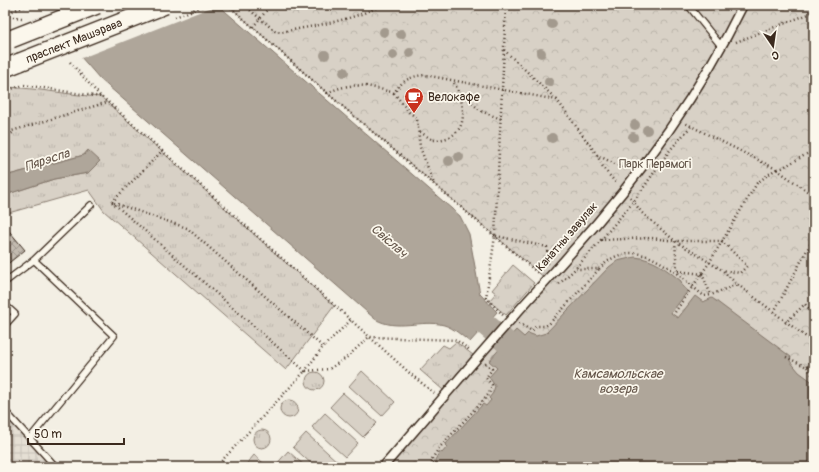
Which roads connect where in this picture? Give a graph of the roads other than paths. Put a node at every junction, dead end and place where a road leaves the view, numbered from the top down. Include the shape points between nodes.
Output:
1 (98, 5) edge
2 (166, 5) edge
3 (688, 5) edge
4 (743, 5) edge
5 (8, 40) edge
6 (722, 47) junction
7 (12, 65) edge
8 (91, 205) dead end
9 (34, 260) junction
10 (5, 282) edge
11 (5, 305) edge
12 (5, 325) edge
13 (5, 411) edge
14 (30, 438) junction
15 (56, 467) edge
16 (383, 467) edge

1 - 5 main road, праспект Машэрава, bridge
2 - 7 main road, праспект Машэрава, bridge
3 - 6 lane
4 - 6 street, Канатны завулак
6 - 16 street, Канатны завулак via 677,119 622,191
8 - 9 lane
9 - 10 lane
9 - 14 lane via 114,336
11 - 12 lane via 15,314
13 - 14 lane
14 - 15 lane

